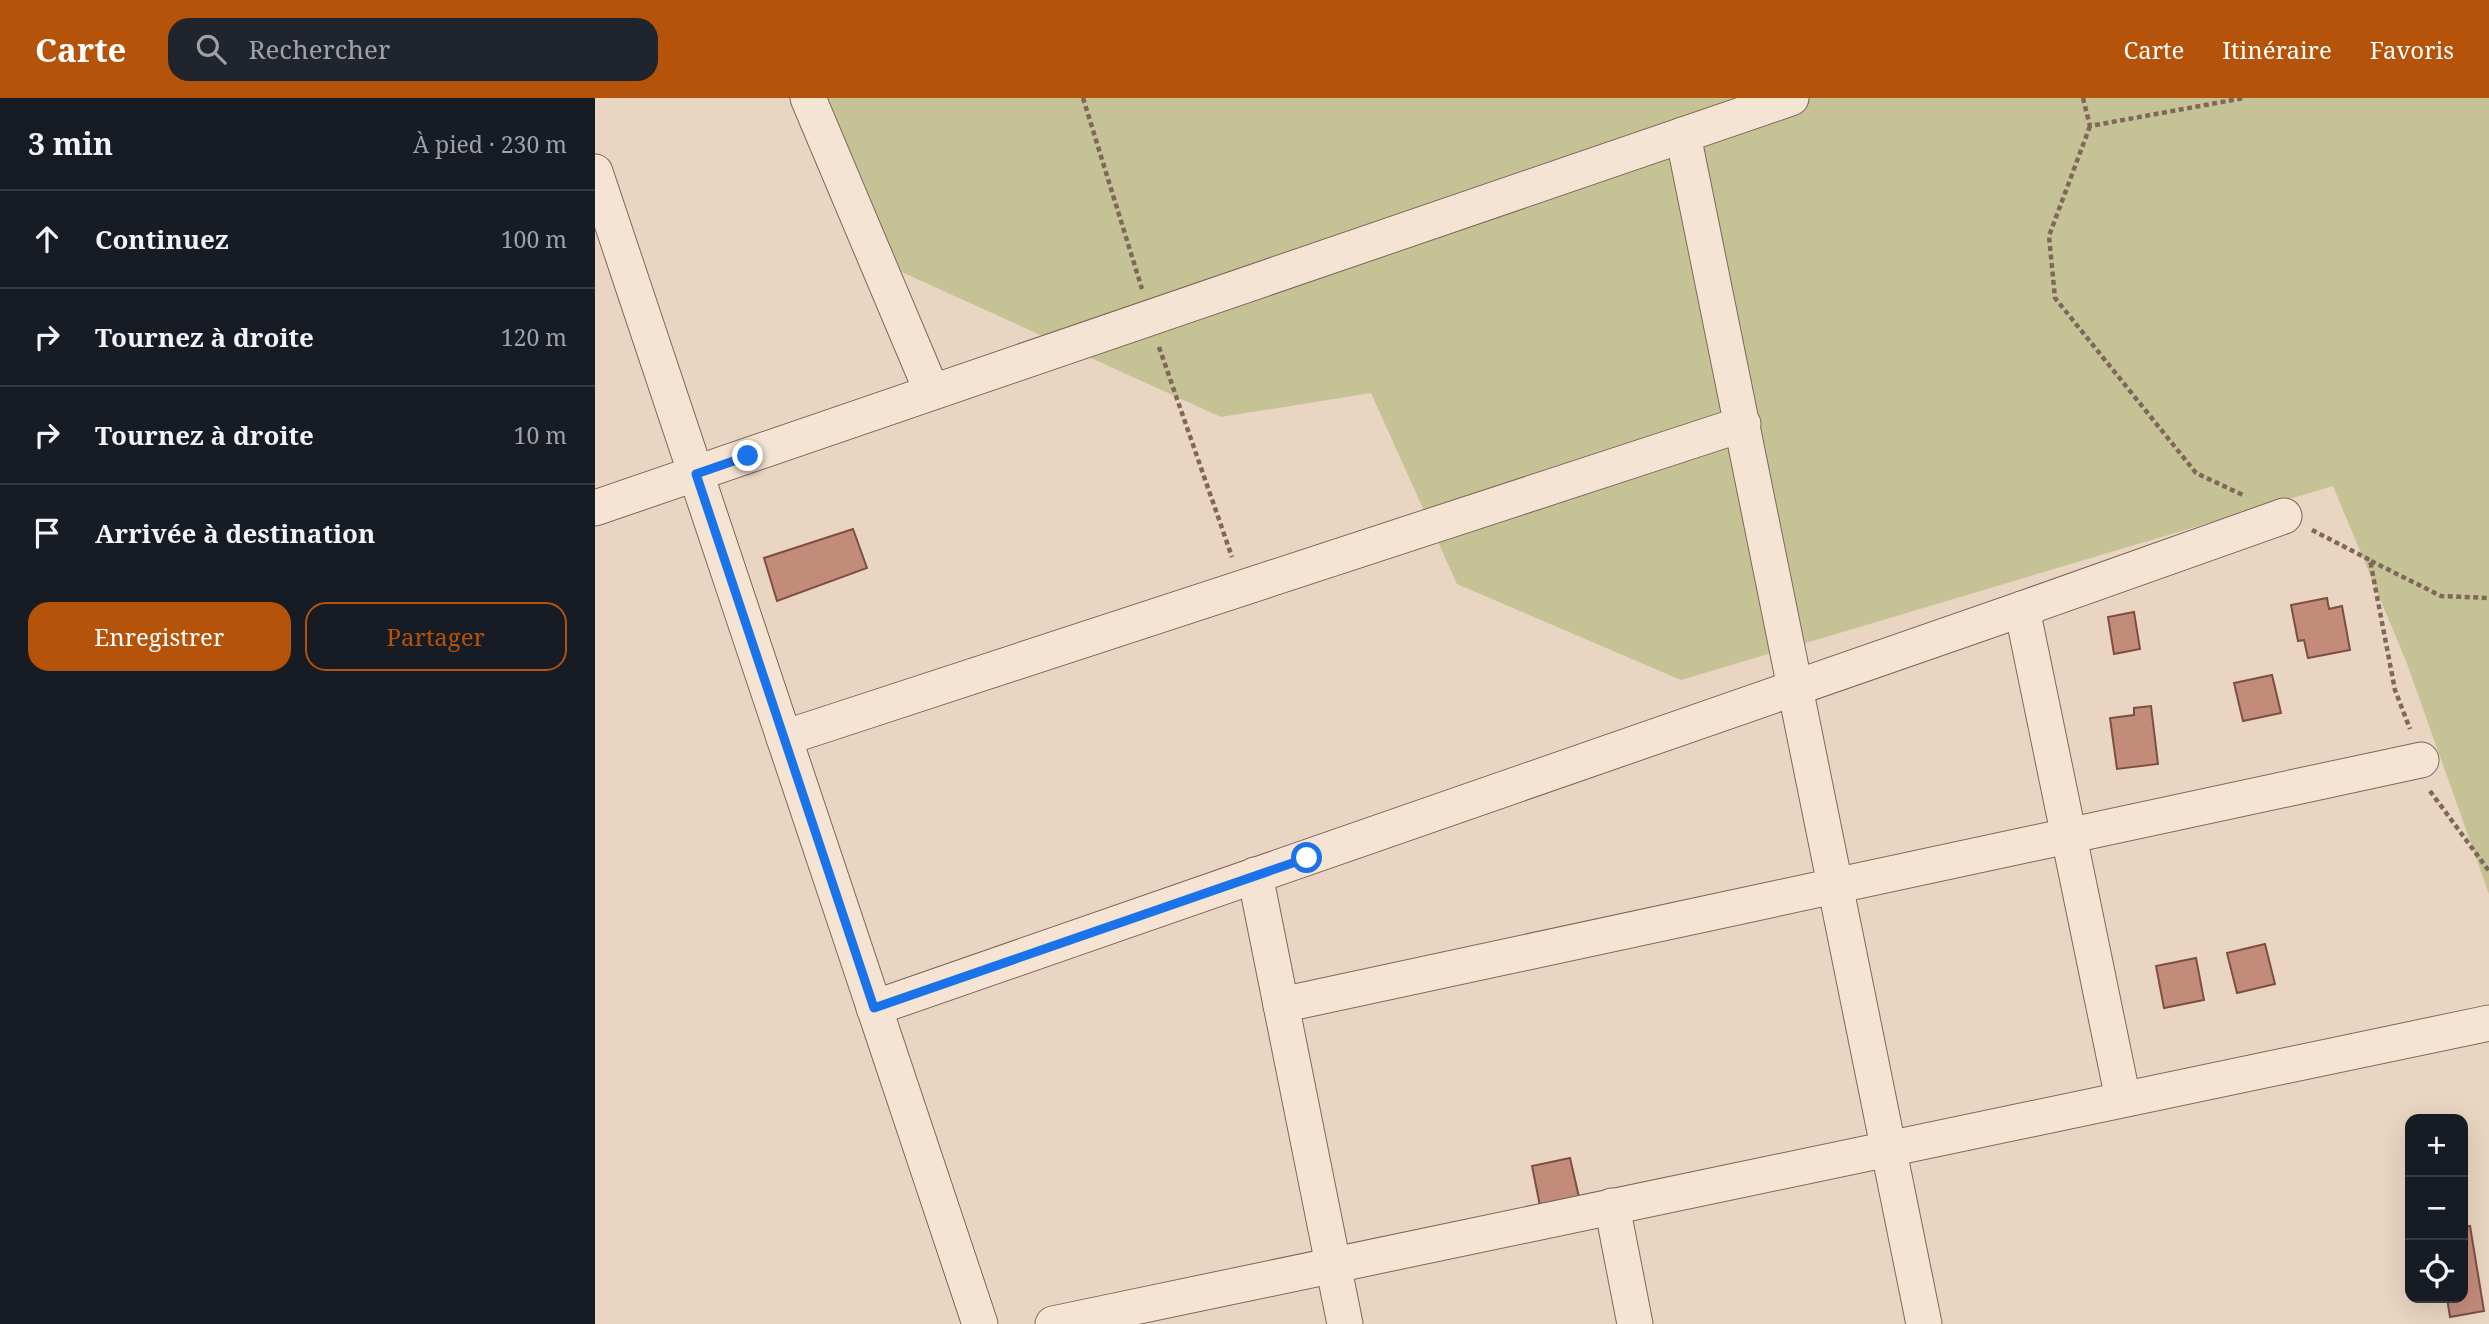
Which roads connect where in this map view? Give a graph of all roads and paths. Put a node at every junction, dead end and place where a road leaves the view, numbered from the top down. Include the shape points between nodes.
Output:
1 (808, 98) edge
2 (1791, 98) edge
3 (2083, 98) edge
4 (2244, 98) edge
5 (1683, 135) junction
6 (595, 172) edge
7 (932, 392) junction
8 (1743, 425) junction
9 (696, 474) junction
10 (595, 508) edge
11 (2284, 516) dead end
12 (2370, 561) dead end
13 (2489, 597) edge
14 (2022, 609) junction
15 (1795, 688) junction
16 (784, 738) junction
17 (2421, 760) dead end
18 (2069, 837) junction
19 (1255, 875) junction
20 (1835, 886) junction
21 (1281, 1005) junction
22 (874, 1008) junction
23 (2489, 1023) edge
24 (2123, 1099) junction
25 (1888, 1149) junction
26 (1612, 1206) junction
27 (1333, 1265) junction
28 (980, 1324) edge
29 (1053, 1324) edge
30 (1345, 1324) edge
31 (1635, 1324) edge
32 (1924, 1324) edge

1 - 7 street
2 - 5 street
3 - 4 path via 2090,127
5 - 7 street
5 - 8 street
6 - 9 street
7 - 9 street
8 - 15 street
8 - 16 street
9 - 10 street
9 - 16 street
11 - 14 street
12 - 13 path via 2441,596
14 - 15 street
14 - 18 street
15 - 19 street
15 - 20 street
16 - 22 street
17 - 18 street
18 - 20 street
18 - 24 street
19 - 21 street
19 - 22 street
20 - 21 street
20 - 25 street
21 - 27 street
22 - 28 street
23 - 24 street
24 - 25 street
25 - 26 street
25 - 32 street
26 - 27 street
26 - 31 street
27 - 29 street
27 - 30 street

